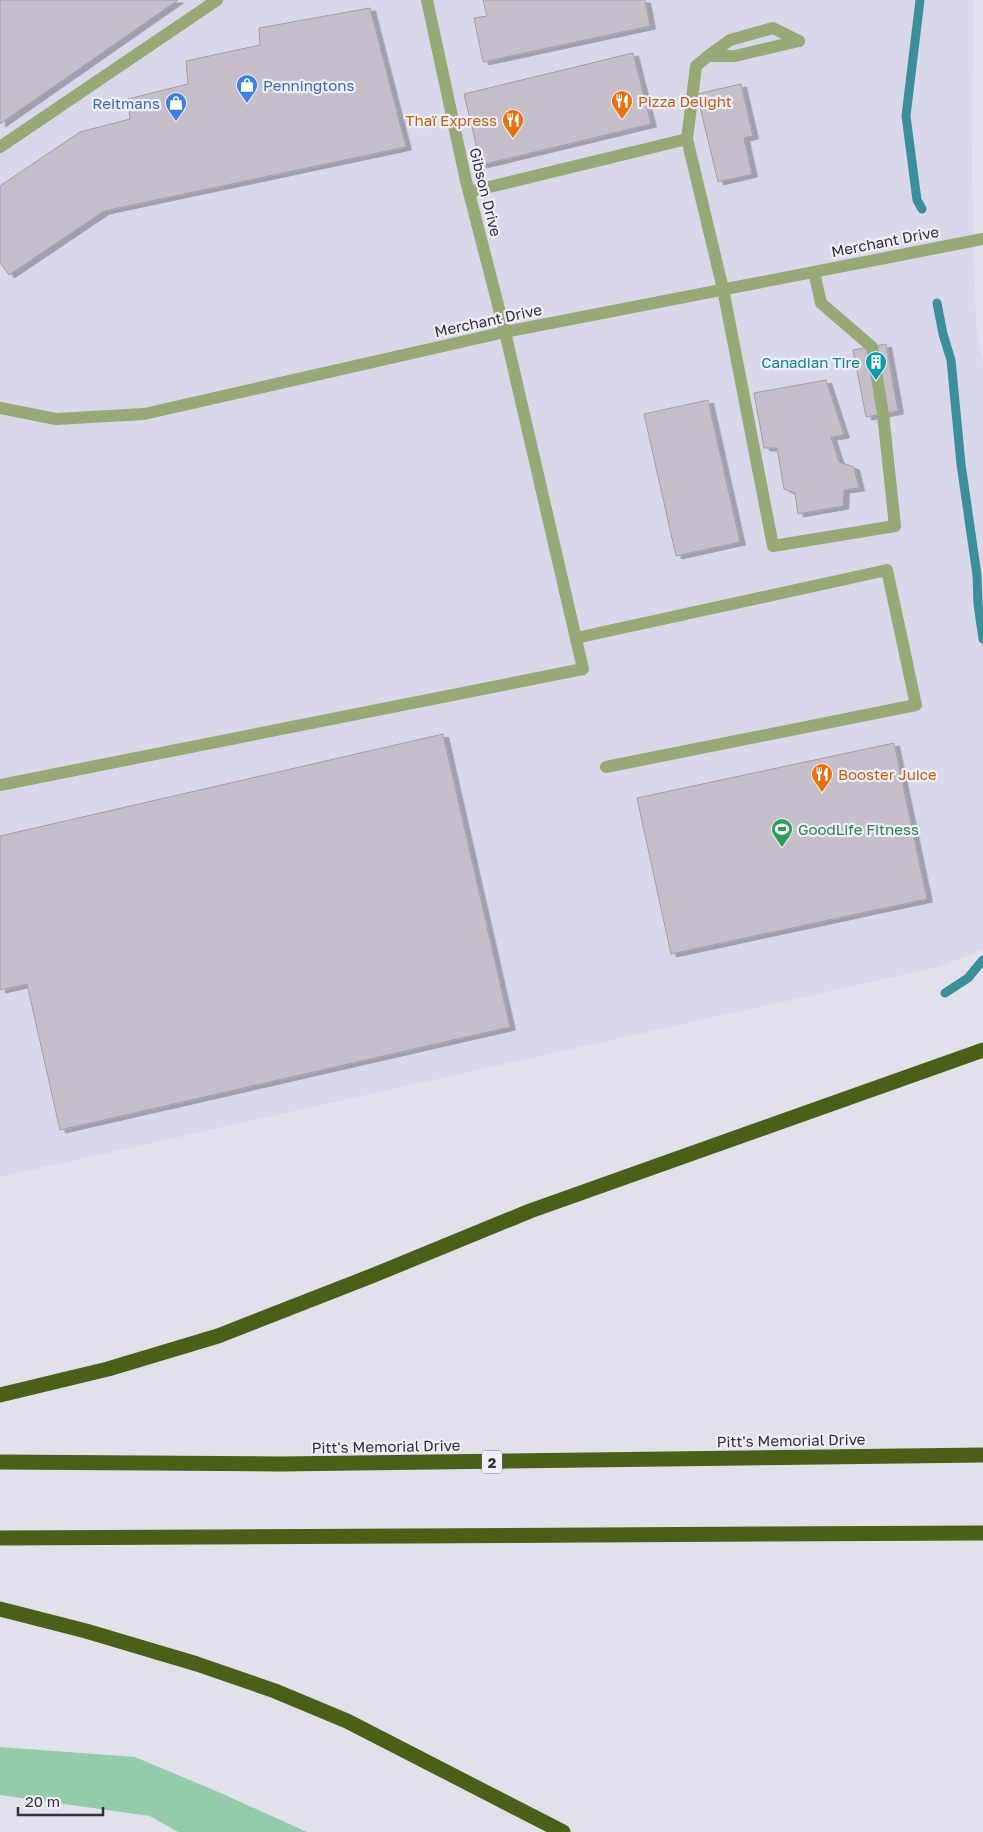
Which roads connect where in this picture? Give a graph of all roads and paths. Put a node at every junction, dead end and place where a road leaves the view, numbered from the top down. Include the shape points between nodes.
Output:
1 (218, 0) edge
2 (427, 0) edge
3 (708, 56) junction
4 (687, 139) junction
5 (0, 146) edge
6 (469, 192) junction
7 (983, 238) edge
8 (814, 272) junction
9 (723, 289) junction
10 (505, 332) junction
11 (0, 408) edge
12 (576, 638) junction
13 (606, 767) dead end
14 (0, 785) edge
15 (979, 1050) edge
16 (0, 1395) edge
17 (983, 1455) edge
18 (0, 1462) edge
19 (983, 1533) edge
20 (0, 1538) edge
21 (0, 1609) edge
22 (563, 1832) edge

1 - 5 lane
2 - 6 lane, Gibson Drive
3 - 3 lane via 735,56 799,41 773,28 730,40
3 - 4 lane via 696,66
4 - 6 lane
4 - 9 lane
6 - 10 lane, Gibson Drive
7 - 8 lane, Merchant Drive
8 - 9 lane, Merchant Drive
8 - 9 lane via 821,303 872,347 895,526 773,546
9 - 10 lane, Merchant Drive
10 - 11 lane, Merchant Drive via 144,414 56,419
10 - 12 lane, Gibson Drive
12 - 13 lane via 887,570 916,705
12 - 14 lane, Gibson Drive via 583,669
15 - 16 highway via 530,1211 218,1336 108,1369
17 - 18 highway, Pitt's Memorial Drive / 2 via 280,1464
19 - 20 highway
21 - 22 highway via 197,1664 275,1691 347,1721

